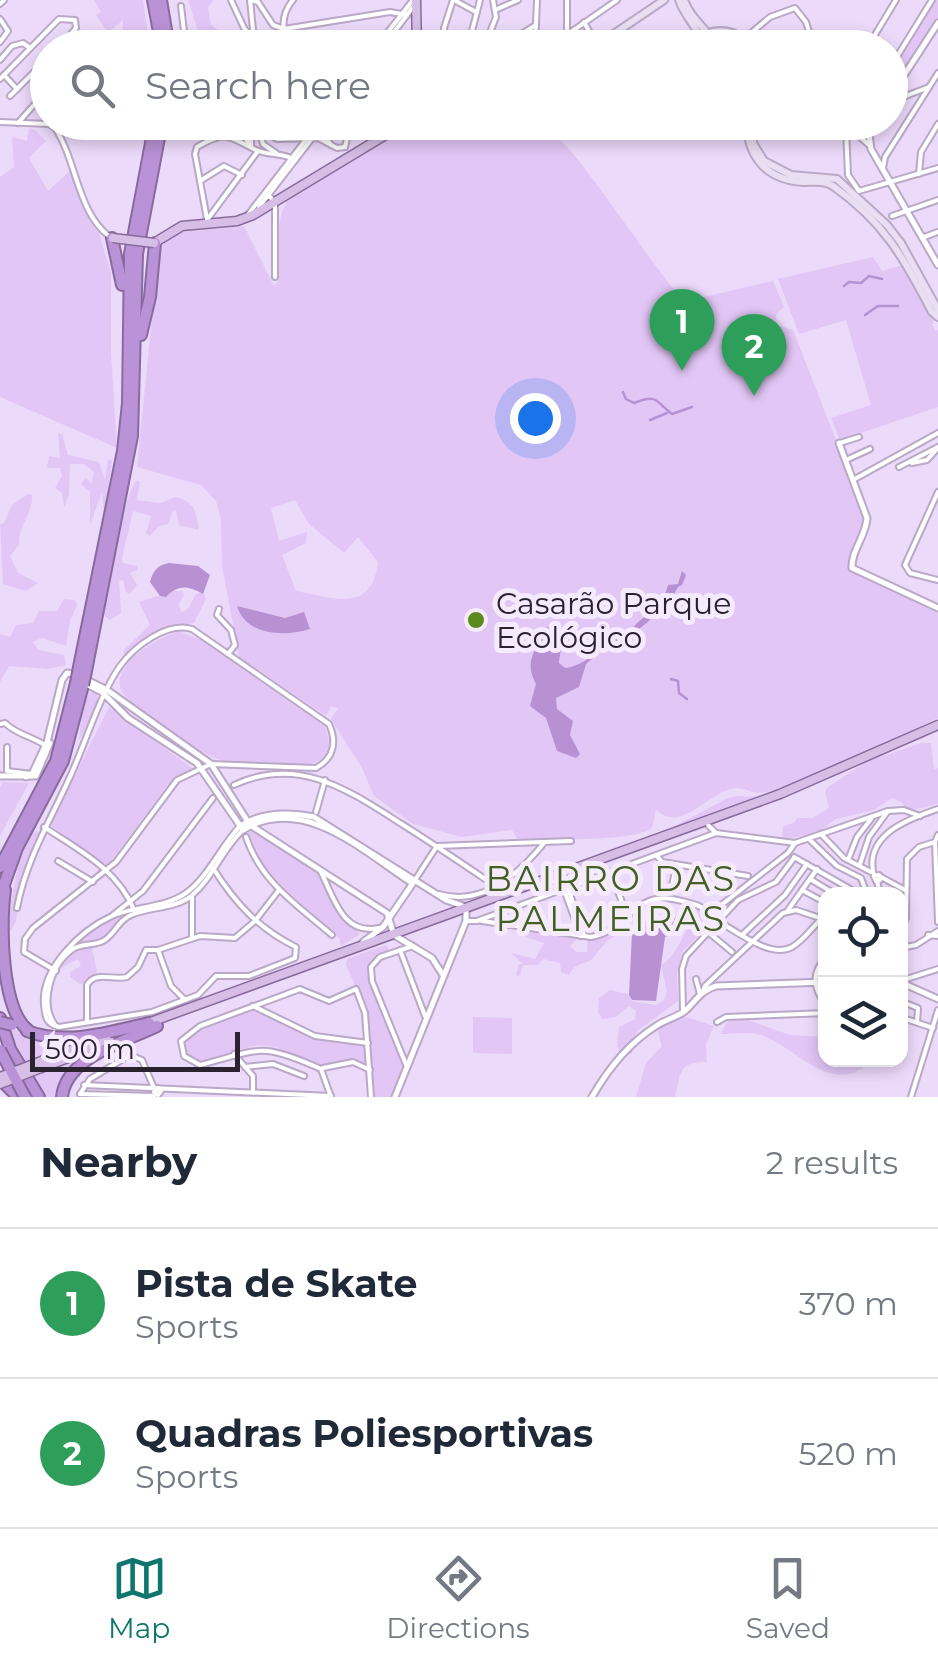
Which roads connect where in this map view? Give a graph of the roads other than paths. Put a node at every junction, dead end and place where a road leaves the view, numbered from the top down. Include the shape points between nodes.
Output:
1 (153, 0) edge
2 (162, 0) edge
3 (231, 0) edge
4 (250, 0) edge
5 (293, 0) edge
6 (454, 0) edge
7 (480, 0) edge
8 (493, 0) edge
9 (518, 0) edge
10 (537, 0) edge
11 (568, 0) edge
12 (617, 0) edge
13 (664, 0) edge
14 (682, 0) edge
15 (896, 0) edge
16 (932, 0) edge
17 (258, 1) edge
18 (416, 1) edge
19 (181, 6) dead end
20 (494, 10) junction
21 (390, 12) junction
22 (409, 13) junction
23 (477, 13) junction
24 (0, 18) edge
25 (397, 20) junction
26 (584, 22) junction
27 (938, 23) edge
28 (536, 25) junction
29 (284, 28) junction
30 (48, 30) edge
31 (74, 30) edge
32 (161, 30) edge
33 (164, 30) edge
34 (184, 30) edge
35 (246, 30) edge
36 (253, 30) edge
37 (390, 30) edge
38 (394, 30) edge
39 (413, 30) edge
40 (446, 30) edge
41 (471, 30) edge
42 (493, 30) edge
43 (528, 30) edge
44 (536, 30) edge
45 (567, 30) edge
46 (573, 30) edge
47 (588, 30) edge
48 (619, 30) edge
49 (697, 30) edge
50 (706, 30) edge
51 (754, 30) edge
52 (808, 30) edge
53 (878, 30) edge
54 (908, 39) edge
55 (2, 40) edge
56 (12, 46) junction
57 (29, 48) joint
58 (0, 60) edge
59 (908, 70) edge
60 (938, 73) edge
61 (30, 76) edge
62 (2, 77) edge
63 (929, 87) junction
64 (17, 89) junction
65 (908, 94) edge
66 (10, 96) dead end
67 (30, 109) edge
68 (908, 120) edge
69 (0, 122) edge
70 (18, 123) junction
71 (30, 123) edge
72 (937, 128) edge
73 (60, 140) edge
74 (151, 140) edge
75 (159, 140) edge
76 (210, 140) edge
77 (240, 140) edge
78 (248, 140) edge
79 (251, 140) edge
80 (261, 140) edge
81 (308, 140) edge
82 (318, 140) edge
83 (327, 140) edge
84 (347, 140) edge
85 (367, 140) edge
86 (753, 140) edge
87 (847, 140) edge
88 (863, 140) edge
89 (869, 140) edge
90 (896, 140) edge
91 (331, 145) junction
92 (869, 145) junction
93 (250, 146) junction
94 (345, 150) junction
95 (258, 152) junction
96 (276, 153) junction
97 (885, 157) junction
98 (293, 159) junction
99 (878, 162) junction
100 (938, 168) edge
101 (883, 171) junction
102 (919, 174) junction
103 (242, 175) junction
104 (200, 181) junction
105 (891, 184) junction
106 (270, 197) junction
107 (938, 200) edge
108 (205, 205) junction
109 (216, 208) junction
110 (906, 210) junction
111 (249, 216) junction
112 (892, 216) dead end
113 (206, 222) junction
114 (938, 232) edge
115 (113, 238) junction
116 (922, 238) junction
117 (155, 243) junction
118 (938, 265) edge
119 (275, 277) dead end
120 (937, 313) edge
121 (127, 368) junction
122 (131, 404) junction
123 (938, 433) edge
124 (859, 437) dead end
125 (839, 442) joint
126 (938, 448) edge
127 (870, 449) dead end
128 (846, 460) junction
129 (900, 468) dead end
130 (853, 480) junction
131 (938, 492) edge
132 (938, 580) edge
133 (938, 608) edge
134 (219, 609) dead end
135 (228, 654) junction
136 (76, 676) junction
137 (107, 693) junction
138 (147, 720) junction
139 (0, 724) edge
140 (938, 726) edge
141 (142, 727) junction
142 (47, 746) junction
143 (6, 747) dead end
144 (211, 764) junction
145 (201, 768) junction
146 (0, 776) edge
147 (29, 776) junction
148 (326, 780) junction
149 (231, 787) junction
150 (42, 788) junction
151 (220, 794) junction
152 (213, 798) dead end
153 (938, 810) edge
154 (316, 812) dead end
155 (888, 812) junction
156 (874, 815) junction
157 (920, 816) junction
158 (249, 823) junction
159 (708, 825) junction
160 (44, 827) junction
161 (243, 831) junction
162 (716, 833) junction
163 (820, 834) junction
164 (24, 835) junction
165 (938, 835) edge
166 (810, 838) junction
167 (571, 841) dead end
168 (935, 842) junction
169 (544, 843) junction
170 (795, 843) junction
171 (437, 846) junction
172 (788, 853) junction
173 (657, 855) junction
174 (0, 856) edge
175 (794, 858) junction
176 (848, 860) junction
177 (58, 861) dead end
178 (676, 864) junction
179 (807, 864) junction
180 (859, 866) junction
181 (0, 867) edge
182 (213, 868) junction
183 (817, 869) junction
184 (108, 870) junction
185 (610, 872) junction
186 (571, 873) junction
187 (748, 876) dead end
188 (877, 877) junction
189 (486, 878) dead end
190 (328, 879) junction
191 (810, 879) junction
192 (554, 881) junction
193 (93, 882) junction
194 (414, 882) junction
195 (823, 887) edge
196 (847, 887) edge
197 (864, 887) edge
198 (879, 887) edge
199 (899, 887) edge
200 (905, 887) edge
201 (566, 888) junction
202 (279, 890) junction
203 (802, 890) junction
204 (192, 892) junction
205 (671, 892) dead end
206 (0, 896) edge
207 (818, 899) edge
208 (452, 900) junction
209 (131, 902) junction
210 (623, 905) dead end
211 (720, 906) junction
212 (17, 908) dead end
213 (938, 908) edge
214 (787, 911) junction
215 (135, 912) junction
216 (465, 912) junction
217 (500, 912) junction
218 (391, 916) junction
219 (110, 917) junction
220 (712, 917) junction
221 (818, 918) edge
222 (938, 918) edge
223 (254, 920) junction
224 (494, 922) junction
225 (818, 924) edge
226 (383, 927) junction
227 (362, 930) junction
228 (461, 933) junction
229 (938, 934) edge
230 (332, 935) dead end
231 (742, 935) junction
232 (928, 935) junction
233 (396, 936) junction
234 (582, 936) junction
235 (192, 938) junction
236 (367, 940) junction
237 (754, 940) junction
238 (413, 944) junction
239 (908, 947) edge
240 (158, 950) junction
241 (400, 950) junction
242 (732, 952) dead end
243 (344, 954) junction
244 (449, 963) junction
245 (439, 965) junction
246 (818, 966) edge
247 (938, 968) edge
248 (54, 970) junction
249 (443, 976) junction
250 (714, 977) junction
251 (696, 979) dead end
252 (815, 982) junction
253 (910, 982) joint
254 (716, 986) junction
255 (818, 988) edge
256 (682, 995) junction
257 (699, 995) junction
258 (938, 998) edge
259 (185, 1000) junction
260 (908, 1004) edge
261 (253, 1006) junction
262 (938, 1010) edge
263 (683, 1012) junction
264 (818, 1013) edge
265 (426, 1018) junction
266 (908, 1019) edge
267 (0, 1020) edge
268 (88, 1022) junction
269 (718, 1022) dead end
270 (917, 1022) junction
271 (153, 1025) junction
272 (59, 1027) junction
273 (933, 1028) junction
274 (29, 1032) junction
275 (368, 1043) junction
276 (0, 1050) edge
277 (234, 1054) junction
278 (0, 1060) edge
279 (245, 1066) junction
280 (406, 1067) junction
281 (321, 1068) junction
282 (370, 1070) junction
283 (304, 1076) dead end
284 (0, 1080) edge
285 (84, 1085) junction
286 (253, 1091) junction
287 (157, 1094) edge
288 (81, 1095) edge
289 (331, 1096) edge
290 (19, 1097) edge
291 (36, 1097) edge
292 (62, 1097) edge
293 (372, 1097) edge
294 (395, 1097) edge
295 (592, 1097) edge
296 (911, 1097) edge

1 - 32 highway
2 - 33 highway
3 - 35 street
4 - 17 street
4 - 36 street
5 - 29 street
6 - 23 street
6 - 40 street
7 - 23 street
8 - 20 street
9 - 20 street
10 - 28 street
11 - 45 street
12 - 26 street
13 - 48 main road
14 - 49 main road
14 - 50 main road
15 - 53 street
16 - 54 street
17 - 29 street via 270,22
18 - 22 main road
18 - 22 street
19 - 34 street
20 - 42 street
21 - 22 street
21 - 25 street
21 - 29 street
22 - 25 street
22 - 38 street
22 - 39 main road
23 - 41 street
24 - 55 street via 8,29
25 - 37 street
26 - 46 street
26 - 47 street
27 - 59 street
28 - 43 street
28 - 44 street
30 - 31 street via 60,19 75,20
51 - 52 street via 794,8
55 - 56 street
56 - 57 street
56 - 58 street
57 - 62 street
60 - 63 street
61 - 64 street
62 - 64 street
63 - 65 street
63 - 68 street
64 - 66 street
67 - 70 street
69 - 70 street
70 - 71 street
72 - 102 street via 919,157
73 - 115 street via 88,208
74 - 121 highway via 130,254
75 - 122 highway via 137,254
76 - 104 street via 194,154
77 - 93 street
78 - 93 street
79 - 93 street
80 - 96 street
81 - 98 street
82 - 91 street
83 - 91 street
84 - 94 street
85 - 94 main road
86 - 120 main road via 764,162 791,175 836,180 887,225
87 - 105 street via 850,181 862,192
88 - 92 street
89 - 92 street
90 - 97 street
91 - 94 street
92 - 99 street
93 - 95 street
94 - 106 main road via 342,160
95 - 96 street
95 - 103 street
96 - 98 street
97 - 99 street
97 - 101 street
98 - 106 street
99 - 101 street
100 - 102 street
101 - 105 street
102 - 105 street
103 - 104 street via 224,166
103 - 109 street
104 - 108 street
105 - 110 street
106 - 111 main road
106 - 111 street
106 - 119 street
107 - 110 street
108 - 109 street
108 - 113 street
109 - 113 street
110 - 112 street
110 - 116 street
111 - 113 main road
113 - 117 main road via 176,228
114 - 116 street
115 - 117 main road, bridge
115 - 121 highway
116 - 118 street
117 - 122 highway
121 - 122 highway
122 - 136 highway
123 - 130 street
124 - 125 street
125 - 128 street
126 - 129 street
127 - 128 street
128 - 130 street
130 - 133 street via 867,518 852,568
131 - 132 street via 905,567
134 - 135 street via 235,645
135 - 137 street via 178,626 128,657
135 - 144 street via 326,722 334,743 316,768
136 - 137 street
136 - 137 street
136 - 142 street via 60,693
136 - 150 highway via 64,736
136 - 164 highway via 67,751
137 - 138 street
137 - 141 street
137 - 160 street
138 - 141 street
138 - 144 street
139 - 142 street
140 - 159 main road via 852,770
140 - 186 main road
141 - 145 street
142 - 147 street via 36,776
143 - 147 street via 7,771
144 - 145 street
144 - 149 street
145 - 151 street
145 - 184 street via 169,787
146 - 147 street
148 - 149 street via 272,775
148 - 154 street
148 - 171 street
149 - 151 street
149 - 158 street
150 - 174 highway
150 - 181 highway
151 - 161 street
152 - 209 street
153 - 157 street
155 - 156 street
155 - 157 street
155 - 180 street
156 - 163 street
156 - 176 street
157 - 188 street via 886,833 876,850
158 - 161 street
158 - 190 street
158 - 194 street via 313,821
159 - 162 street
159 - 186 main road
160 - 184 street
160 - 212 street
161 - 182 street
161 - 202 street via 256,865
161 - 204 street
162 - 170 street
162 - 173 street
163 - 166 street
163 - 176 street
164 - 206 highway
164 - 274 highway via 2,924 13,1012
165 - 168 street
166 - 170 street
166 - 197 street
167 - 169 street
168 - 200 street via 907,859
168 - 213 street
169 - 171 street
169 - 208 street via 509,880
170 - 172 street
171 - 189 street
171 - 194 street
172 - 175 street
172 - 211 street
173 - 178 street
173 - 185 street
175 - 179 street
175 - 220 street via 776,882
176 - 180 street
177 - 193 street
178 - 187 street
178 - 205 street
179 - 183 street
179 - 231 street
180 - 188 street
182 - 204 street
182 - 223 street
183 - 191 street
183 - 196 street
184 - 193 street
184 - 209 street
185 - 201 street
185 - 210 street
186 - 192 main road
186 - 201 street
186 - 216 main road
188 - 198 street
188 - 199 street
190 - 218 street
190 - 227 street via 346,921
191 - 195 street
191 - 203 street
192 - 201 street
192 - 216 main road
193 - 248 street via 26,939 24,952
194 - 208 street
194 - 218 street
201 - 217 street
201 - 234 street
202 - 223 street
202 - 230 street
203 - 207 street
203 - 214 street
204 - 215 street
204 - 235 street
208 - 216 street
209 - 215 street
209 - 219 street
211 - 220 street
211 - 220 street
213 - 222 street
214 - 221 street
214 - 237 street
215 - 219 street
215 - 248 street via 106,940 72,950
216 - 217 street via 471,923
216 - 228 street
216 - 233 main road
217 - 224 street
218 - 226 street
218 - 233 street
219 - 248 street via 63,953
220 - 231 street
220 - 234 street via 658,897 599,936
220 - 242 street
220 - 256 street via 684,962
222 - 232 street
223 - 235 street via 234,938
223 - 259 street via 296,947 297,956 249,976 216,976
224 - 228 street
224 - 234 street
225 - 237 street via 789,949
226 - 227 street
226 - 236 street
227 - 236 street
228 - 244 street
229 - 232 street
231 - 237 street
232 - 239 street
233 - 238 street
233 - 243 main road
233 - 271 main road
235 - 240 street
236 - 243 street
237 - 250 street
238 - 241 street
238 - 245 street
240 - 259 street
240 - 268 street via 146,950 127,977 90,980
241 - 265 street
241 - 280 street via 374,962 371,974
243 - 271 main road
244 - 245 street
244 - 249 street
245 - 249 street
246 - 252 street
247 - 253 street
248 - 272 street via 50,1015
248 - 272 street via 44,1004 48,1022
249 - 265 street
250 - 254 street
250 - 257 street
251 - 257 street
252 - 254 street
252 - 255 street
253 - 258 street
254 - 257 street
256 - 257 street
256 - 263 street
257 - 263 street
259 - 268 street
260 - 270 street via 918,1008
261 - 275 street via 315,1036
261 - 275 street via 300,989 329,1000 356,988
261 - 277 street via 200,1026 182,1041 193,1064
262 - 273 street
263 - 295 street via 628,1049
264 - 269 street
265 - 280 street
266 - 270 street
267 - 274 highway, bridge
267 - 291 highway
268 - 272 street
270 - 273 street
271 - 274 highway via 67,1038
271 - 284 main road, bridge
271 - 292 highway via 78,1067
273 - 296 street
275 - 282 street
276 - 290 highway, bridge
277 - 279 street
277 - 281 street via 274,1050
278 - 291 highway
279 - 283 street via 273,1064
279 - 286 street
280 - 294 street
281 - 282 street via 354,1062
281 - 289 street
282 - 293 street
284 - 290 highway
285 - 287 street
285 - 287 street via 135,1056
285 - 288 street
286 - 287 street
286 - 289 street
287 - 288 street

